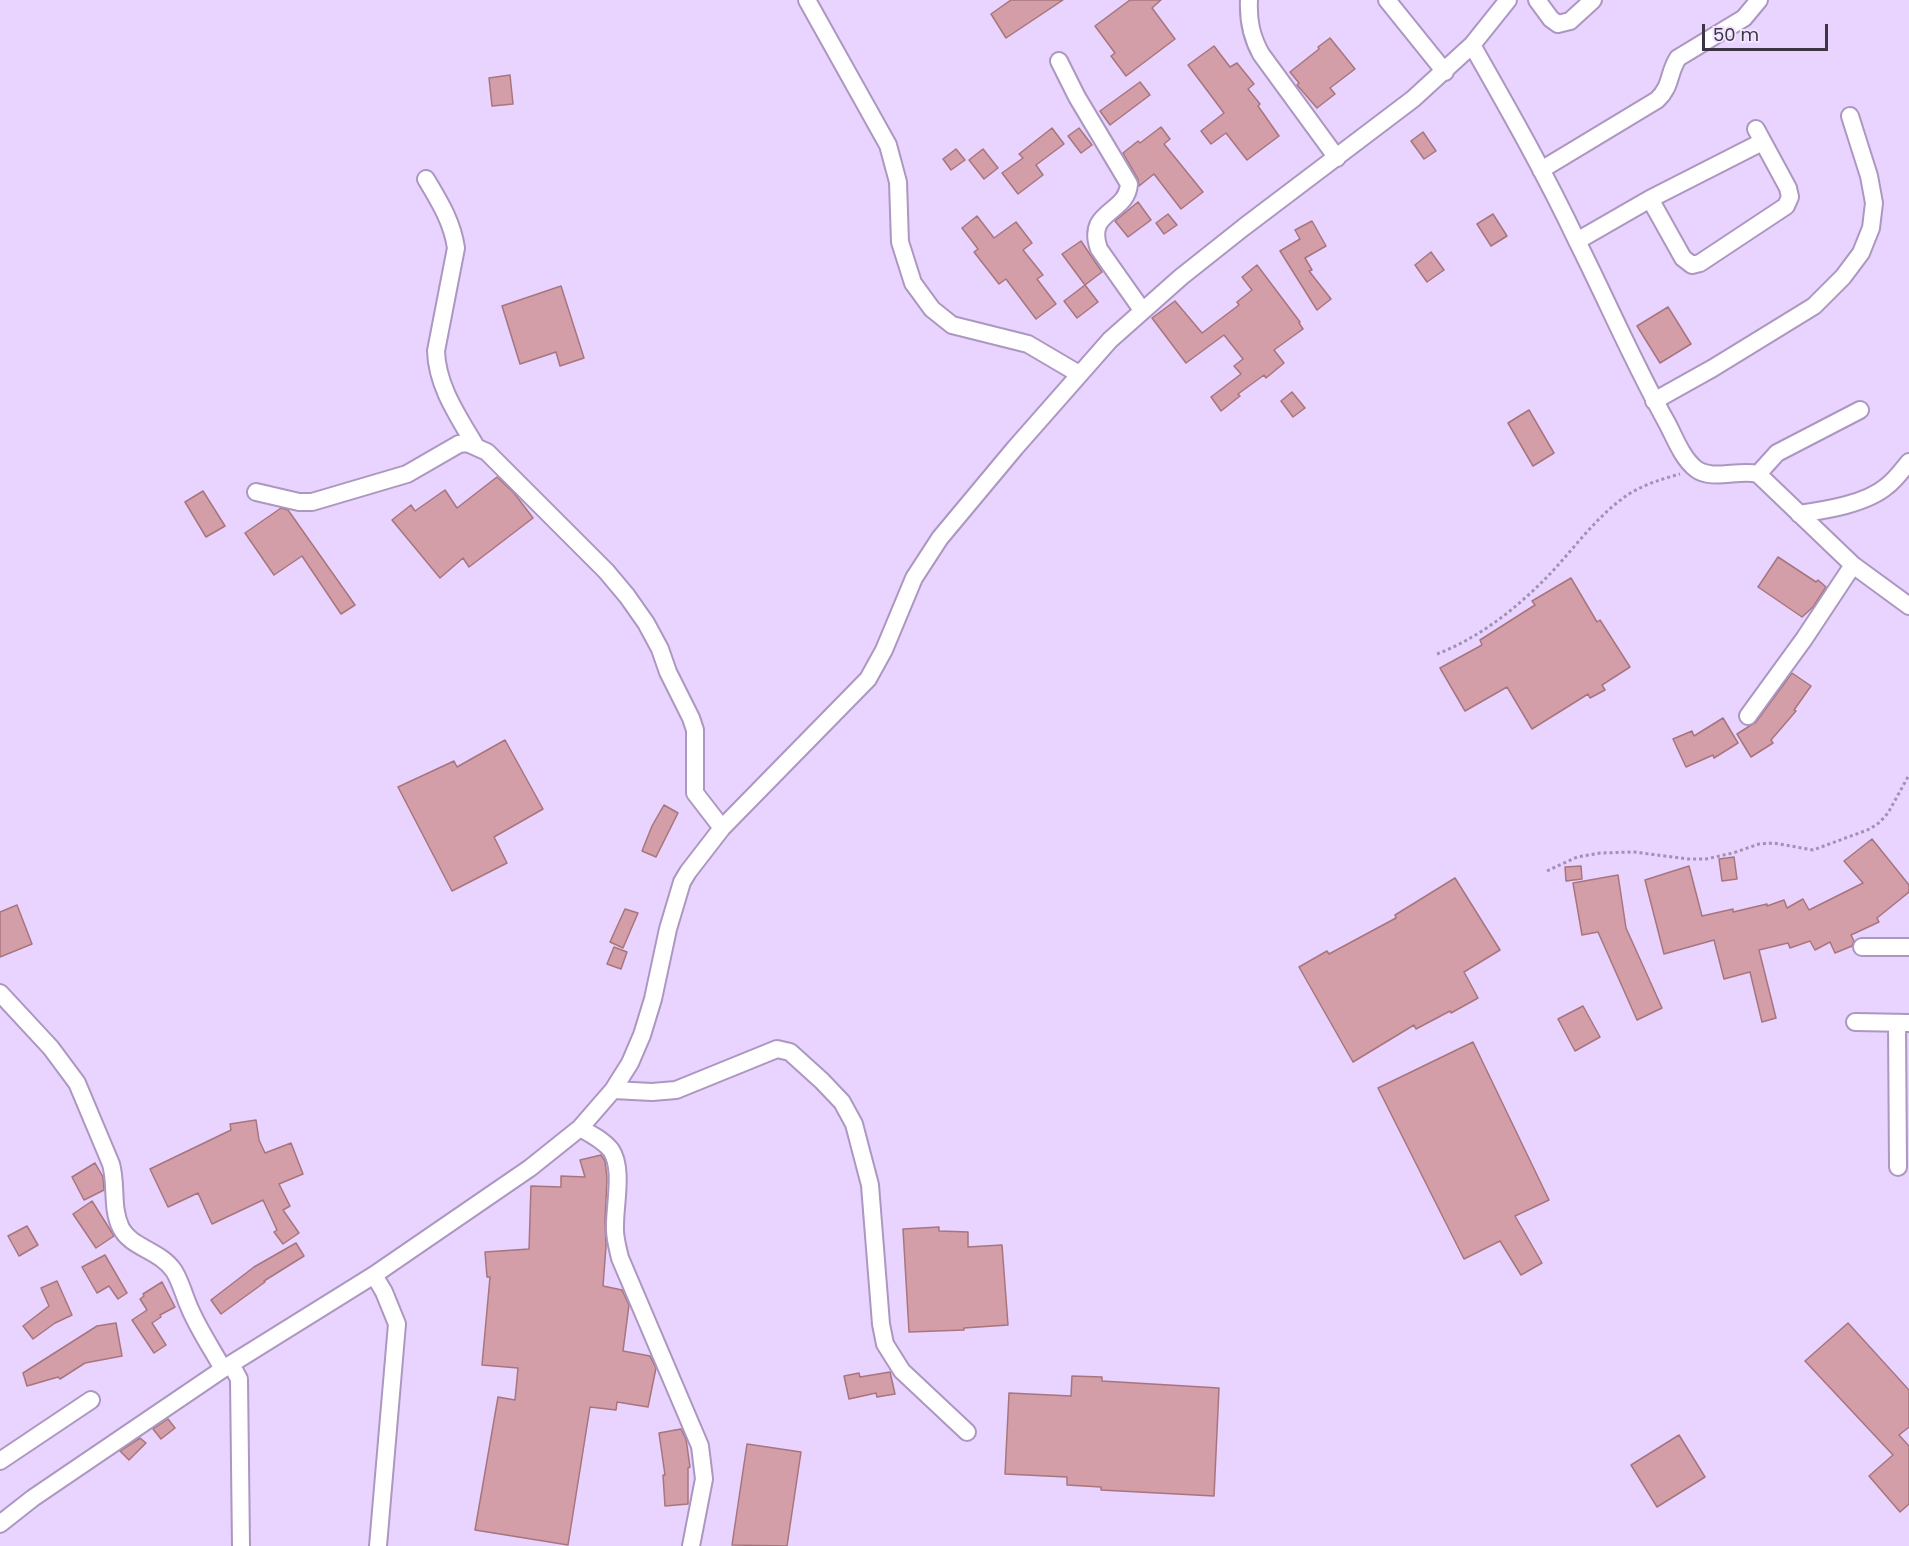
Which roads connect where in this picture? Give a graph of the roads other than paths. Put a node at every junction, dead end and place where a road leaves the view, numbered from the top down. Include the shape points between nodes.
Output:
1 (807, 0) edge
2 (1249, 0) edge
3 (1387, 0) edge
4 (1508, 0) edge
5 (1537, 0) edge
6 (1593, 0) edge
7 (1760, 0) edge
8 (1472, 45) junction
9 (1059, 61) dead end
10 (1440, 67) junction
11 (1850, 116) dead end
12 (1337, 158) junction
13 (1541, 170) junction
14 (426, 179) dead end
15 (1650, 199) junction
16 (1577, 241) junction
17 (1142, 310) junction
18 (1078, 374) junction
19 (1654, 401) junction
20 (1860, 410) dead end
21 (475, 445) junction
22 (1909, 462) edge
23 (1758, 474) junction
24 (256, 492) dead end
25 (1799, 514) junction
26 (1853, 565) junction
27 (1909, 606) edge
28 (1748, 716) dead end
29 (722, 828) junction
30 (1862, 947) dead end
31 (1909, 947) edge
32 (0, 993) edge
33 (1855, 1022) dead end
34 (1903, 1023) edge
35 (613, 1090) junction
36 (580, 1128) junction
37 (1898, 1167) dead end
38 (374, 1275) junction
39 (227, 1367) junction
40 (91, 1400) dead end
41 (967, 1432) dead end
42 (0, 1461) edge
43 (0, 1524) edge
44 (241, 1546) edge
45 (378, 1546) edge
46 (691, 1546) edge

1 - 18 street via 888,144 898,182 900,242 913,283 932,309 952,325 1028,344
2 - 12 street via 1253,39 1261,54
3 - 10 street
4 - 8 street
5 - 6 street via 1558,24 1570,21
7 - 13 street via 1739,22 1678,58 1668,88 1657,100
8 - 10 street
8 - 13 street
9 - 17 street via 1129,184 1122,201 1101,219 1095,238
10 - 12 street via 1413,99
11 - 19 street via 1874,203 1871,228 1861,253 1814,306
12 - 17 street
13 - 16 street
14 - 21 street via 444,209 456,248 436,351 437,368 452,406
15 - 15 street via 1759,136 1790,197 1786,206 1692,265 1683,258
15 - 16 street
16 - 19 street
17 - 18 street
18 - 29 street via 922,563 885,651 867,679
19 - 23 street via 1696,469 1706,474
20 - 23 street via 1781,450
21 - 24 street via 459,444 407,474 326,500 299,502
21 - 29 street via 502,466 606,571 646,623 695,730 695,793
22 - 25 street via 1886,488 1837,507
23 - 25 street
25 - 26 street
26 - 27 street
26 - 28 street
29 - 35 street via 682,882 648,1018 630,1063
30 - 31 street
32 - 39 street via 51,1048 76,1083 111,1164 119,1224 130,1239 156,1253 174,1271 197,1323
33 - 34 street
34 - 37 street
35 - 36 street
35 - 41 street via 676,1090 777,1050 790,1052 822,1082 849,1113 870,1185 885,1344 902,1371
36 - 38 street via 530,1168
36 - 46 street via 603,1141 616,1161 615,1230 620,1258 700,1446 704,1479
38 - 39 street
38 - 45 street via 397,1324
39 - 43 street
39 - 44 street via 239,1379
40 - 42 street

